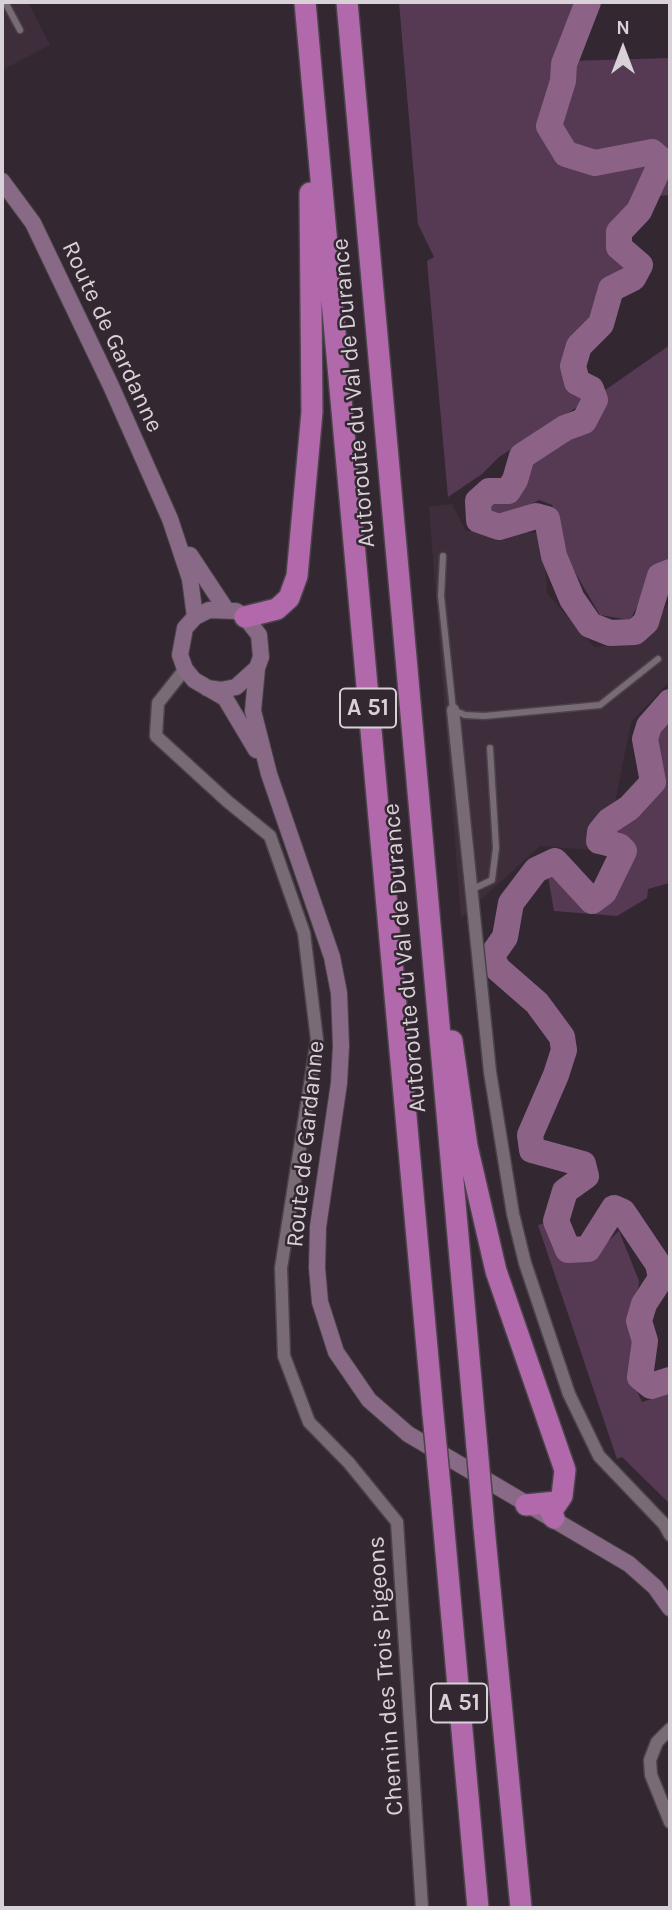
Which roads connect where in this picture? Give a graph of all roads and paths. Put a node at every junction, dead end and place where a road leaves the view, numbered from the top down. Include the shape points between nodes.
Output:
1 (5, 2) edge
2 (305, 2) edge
3 (347, 2) edge
4 (20, 30) dead end
5 (2, 181) edge
6 (170, 519) junction
7 (443, 556) dead end
8 (225, 608) junction
9 (195, 617) junction
10 (246, 617) junction
11 (658, 659) dead end
12 (257, 668) junction
13 (185, 669) junction
14 (406, 684) junction
15 (207, 688) junction
16 (453, 710) junction
17 (490, 748) dead end
18 (268, 774) junction
19 (470, 891) junction
20 (526, 1505) joint
21 (555, 1510) junction
22 (670, 1535) edge
23 (670, 1605) edge
24 (670, 1729) edge
25 (670, 1822) edge
26 (422, 1908) edge
27 (478, 1908) edge
28 (521, 1908) edge

1 - 4 lane
2 - 10 highway via 314,339 306,502 297,576 289,598 267,614
2 - 27 highway, Autoroute du Val de Durance / A 51, bridge
3 - 14 highway, Autoroute du Val de Durance / A 51
5 - 6 main road, Route de Gardanne via 33,223 59,271
6 - 8 main road
6 - 9 main road via 190,579
7 - 16 lane via 441,596
8 - 9 main road
8 - 10 main road
9 - 13 main road via 180,641
10 - 12 main road via 259,635
11 - 16 lane via 600,705 484,716
12 - 15 main road via 236,687
12 - 18 main road via 253,711
13 - 15 main road
13 - 26 street, Chemin des Trois Pigeons via 158,703 156,736 270,835 304,933 317,1040 281,1269 284,1356 309,1422 397,1522
14 - 21 highway via 467,1146 496,1271 565,1470
14 - 28 highway, Autoroute du Val de Durance / A 51, bridge
15 - 18 main road via 225,698
16 - 19 street
17 - 19 lane via 496,848 492,880
18 - 20 main road, Route de Gardanne via 332,957 339,993 339,1083 317,1259 320,1302 329,1334 343,1366 387,1418
19 - 22 street via 490,1072 525,1264 565,1383 599,1456
20 - 21 highway
21 - 23 main road via 643,1575
24 - 25 street via 657,1741 650,1760 651,1775

